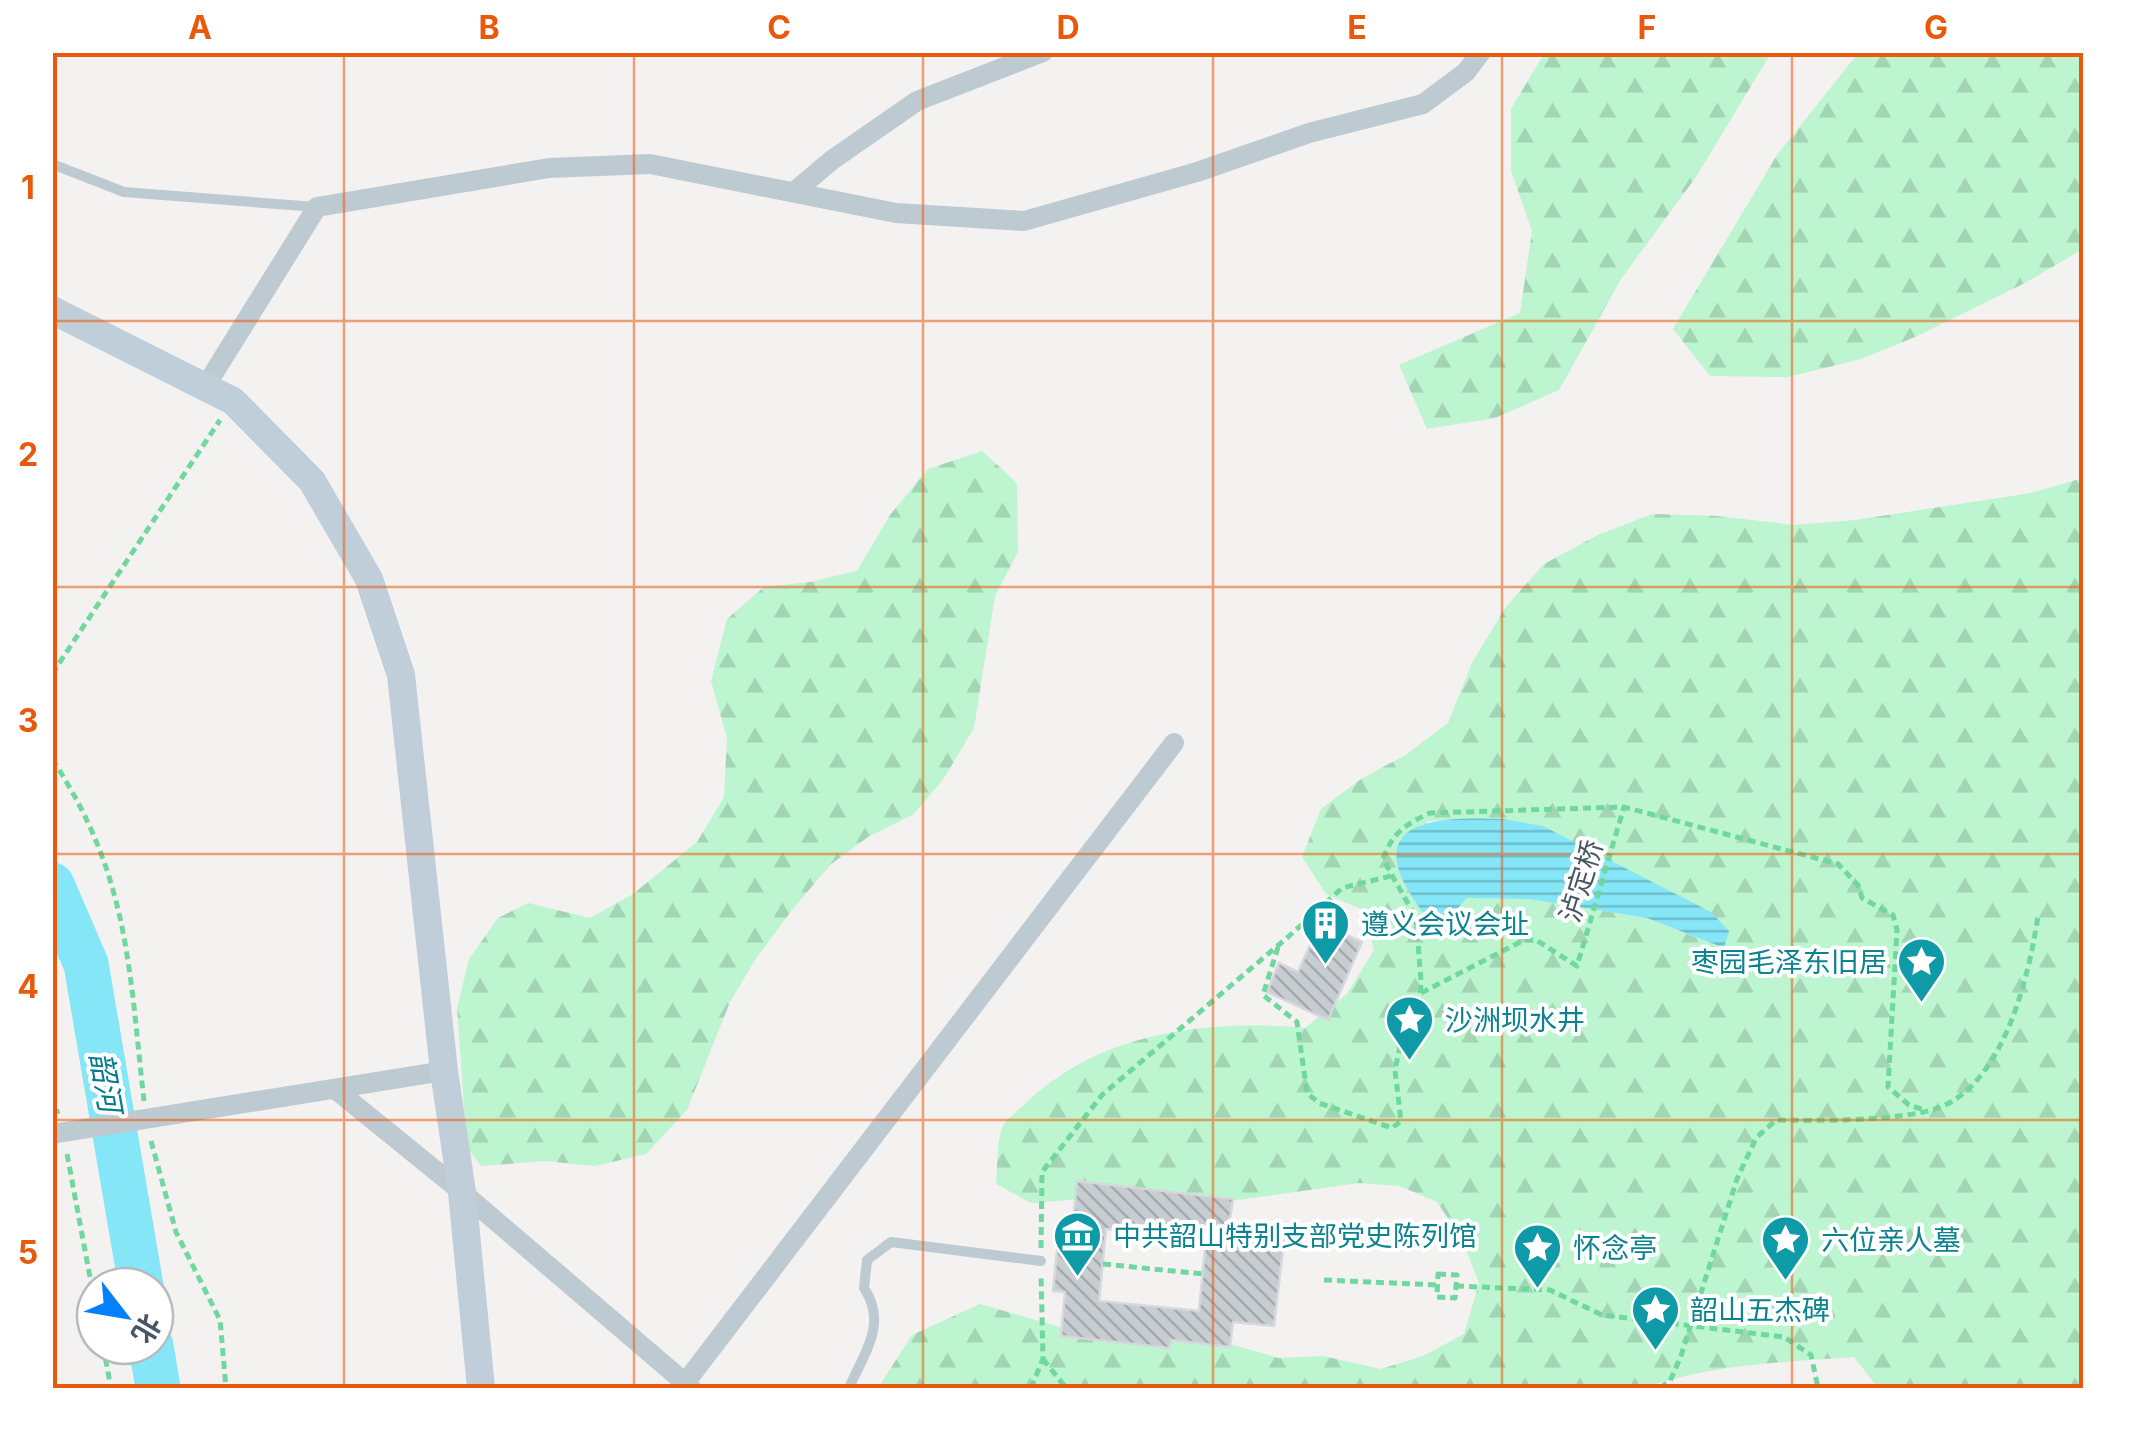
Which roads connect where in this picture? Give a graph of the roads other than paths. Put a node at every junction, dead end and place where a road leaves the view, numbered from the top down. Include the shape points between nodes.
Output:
1 (1043, 52) edge
2 (1481, 52) edge
3 (52, 164) edge
4 (794, 192) junction
5 (317, 208) junction
6 (52, 310) edge
7 (205, 387) junction
8 (1174, 743) dead end
9 (444, 1071) junction
10 (334, 1088) junction
11 (63, 1132) edge
12 (462, 1192) junction
13 (1042, 1261) road end
14 (688, 1386) edge
15 (481, 1388) edge
16 (849, 1388) edge

1 - 4 street via 917,101
2 - 4 street via 1423,104 1024,221 896,213
3 - 5 lane via 124,192
4 - 5 street via 650,164 549,168
5 - 7 street
6 - 7 main road
7 - 9 main road via 233,401 312,481 383,614 402,674
8 - 14 street
9 - 10 street
9 - 12 main road
10 - 11 street
10 - 12 street
12 - 14 street
12 - 15 main road
13 - 16 lane via 891,1242 868,1260 864,1288 876,1305 877,1322

